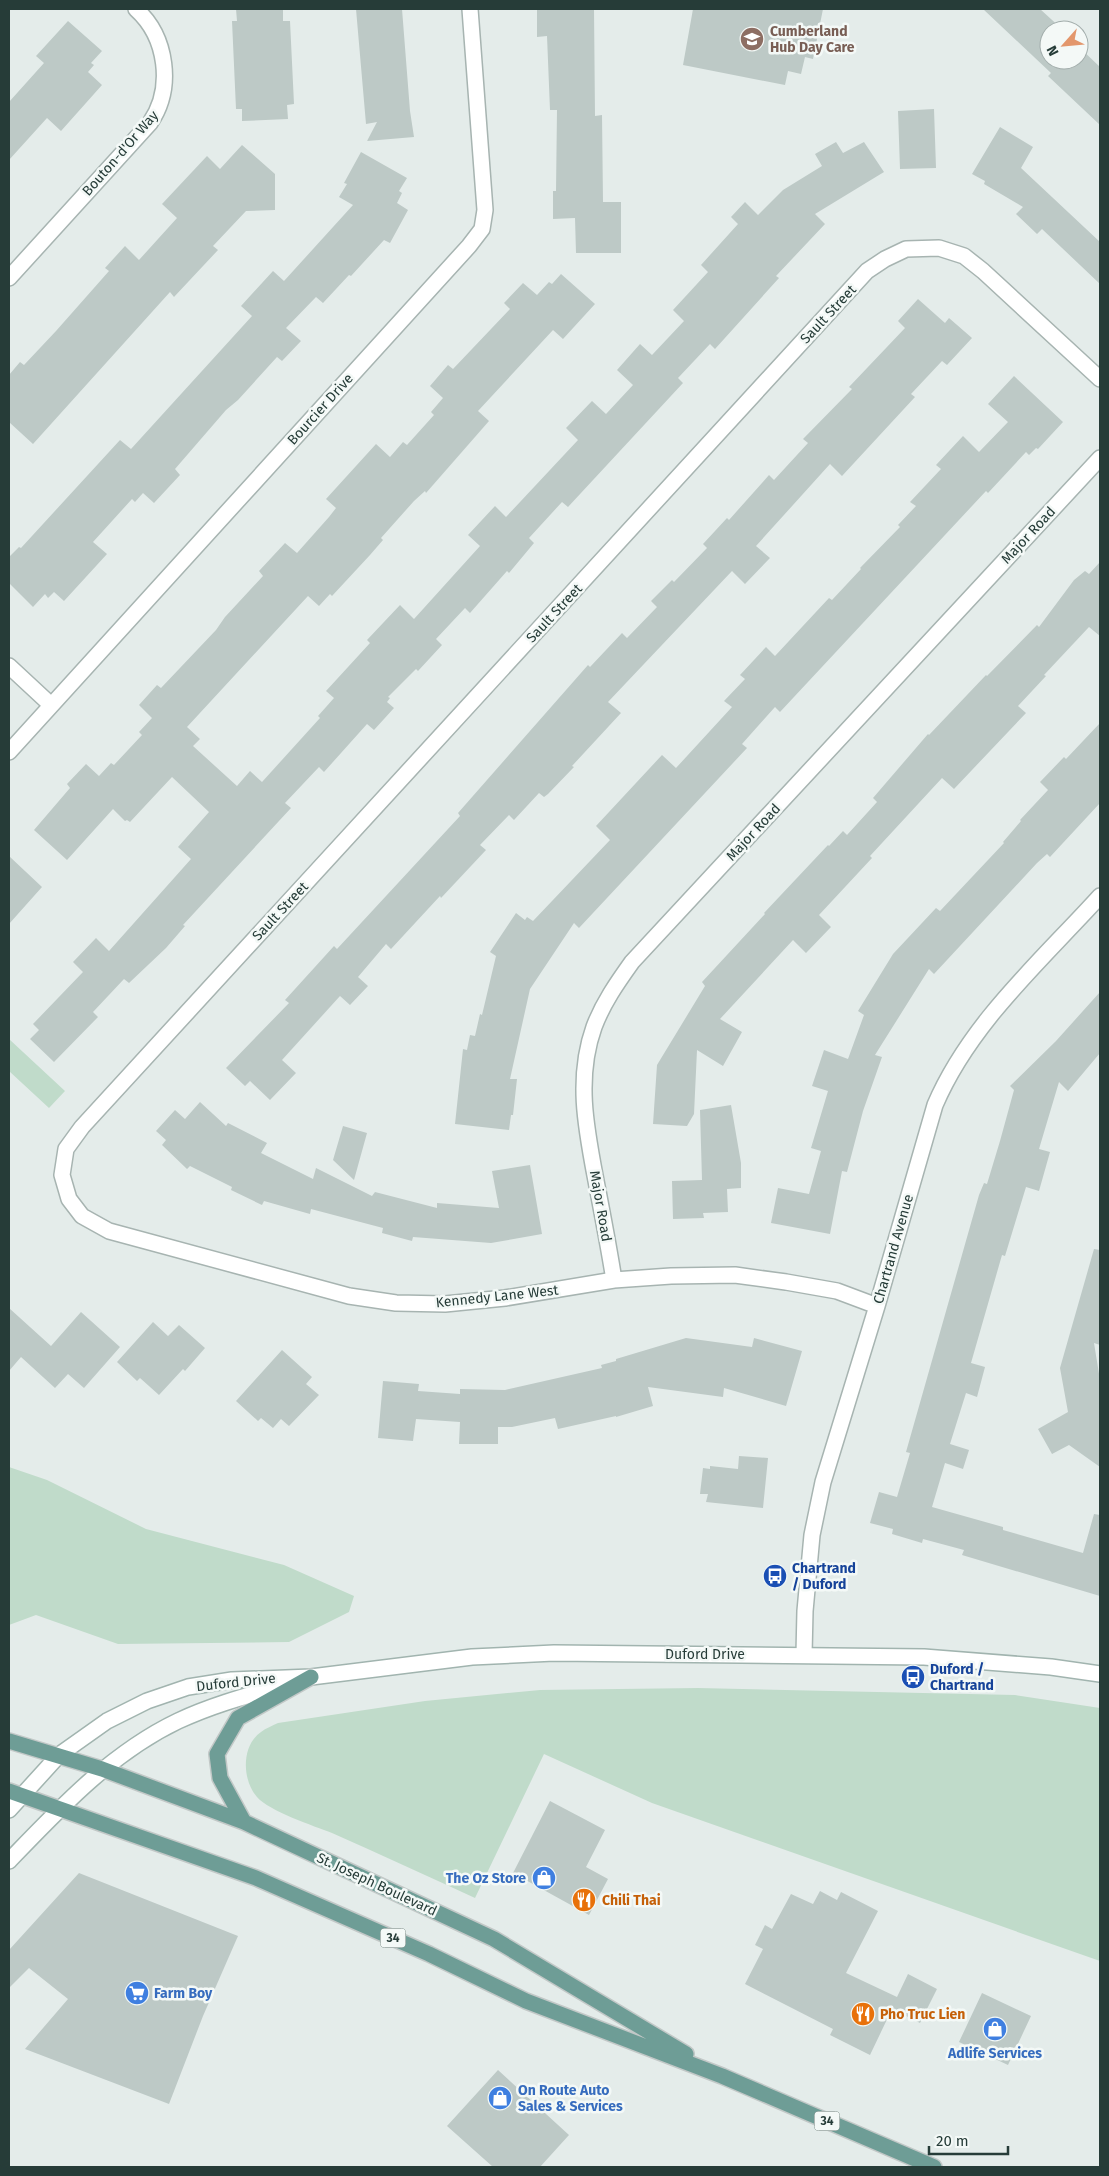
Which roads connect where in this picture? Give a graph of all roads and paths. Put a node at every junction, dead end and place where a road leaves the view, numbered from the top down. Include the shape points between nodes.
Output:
1 (136, 9) edge
2 (470, 9) edge
3 (9, 278) edge
4 (1100, 379) edge
5 (1100, 458) edge
6 (9, 666) edge
7 (52, 705) junction
8 (9, 752) edge
9 (1100, 896) edge
10 (62, 1175) joint
11 (614, 1280) junction
12 (877, 1306) junction
13 (804, 1654) junction
14 (1100, 1674) edge
15 (311, 1677) junction
16 (9, 1741) edge
17 (59, 1755) junction
18 (102, 1769) junction
19 (9, 1790) edge
20 (24, 1795) junction
21 (61, 1808) junction
22 (9, 1810) edge
23 (244, 1822) junction
24 (9, 1861) edge
25 (722, 2076) junction
26 (934, 2167) edge

1 - 3 street, Bouton-d'Or Way via 147,19 157,36 163,60 164,89 160,109
2 - 7 street, Bourcier Drive via 485,210 482,229
4 - 10 street, Sault Street via 964,256 939,248 906,249 867,271 82,1127 66,1149
5 - 11 street, Major Road via 632,962 609,994 594,1028 585,1063 582,1094
6 - 7 street
7 - 8 street, Bourcier Drive
9 - 12 street, Chartrand Avenue via 975,1035 946,1079 935,1105
10 - 11 street, Kennedy Lane West via 69,1199 82,1216 110,1231 349,1296 396,1303 445,1304
11 - 12 street, Kennedy Lane West via 735,1275 837,1291
12 - 13 street, Chartrand Avenue via 823,1482 812,1535
13 - 14 street, Duford Drive via 984,1660
13 - 15 street, Duford Drive via 554,1652 472,1656
15 - 17 street, Duford Drive via 232,1680 188,1687 147,1700 107,1721
15 - 18 street, Duford Drive via 179,1720 146,1738
15 - 23 main road via 238,1718 220,1747 217,1754 220,1778
16 - 17 main road, St. Joseph Boulevard / 34
17 - 18 main road, St. Joseph Boulevard / 34
17 - 20 street, Duford Drive
18 - 21 street, Duford Drive
18 - 23 main road, St. Joseph Boulevard / 34
19 - 20 main road, St. Joseph Boulevard / 34
20 - 21 main road, St. Joseph Boulevard / 34
20 - 22 street, Duford Drive
21 - 24 street, Duford Drive
21 - 25 main road, St. Joseph Boulevard / 34 via 256,1878 429,1954 526,2001
23 - 25 main road, St. Joseph Boulevard / 34 via 494,1939
25 - 26 main road, St. Joseph Boulevard / 34

